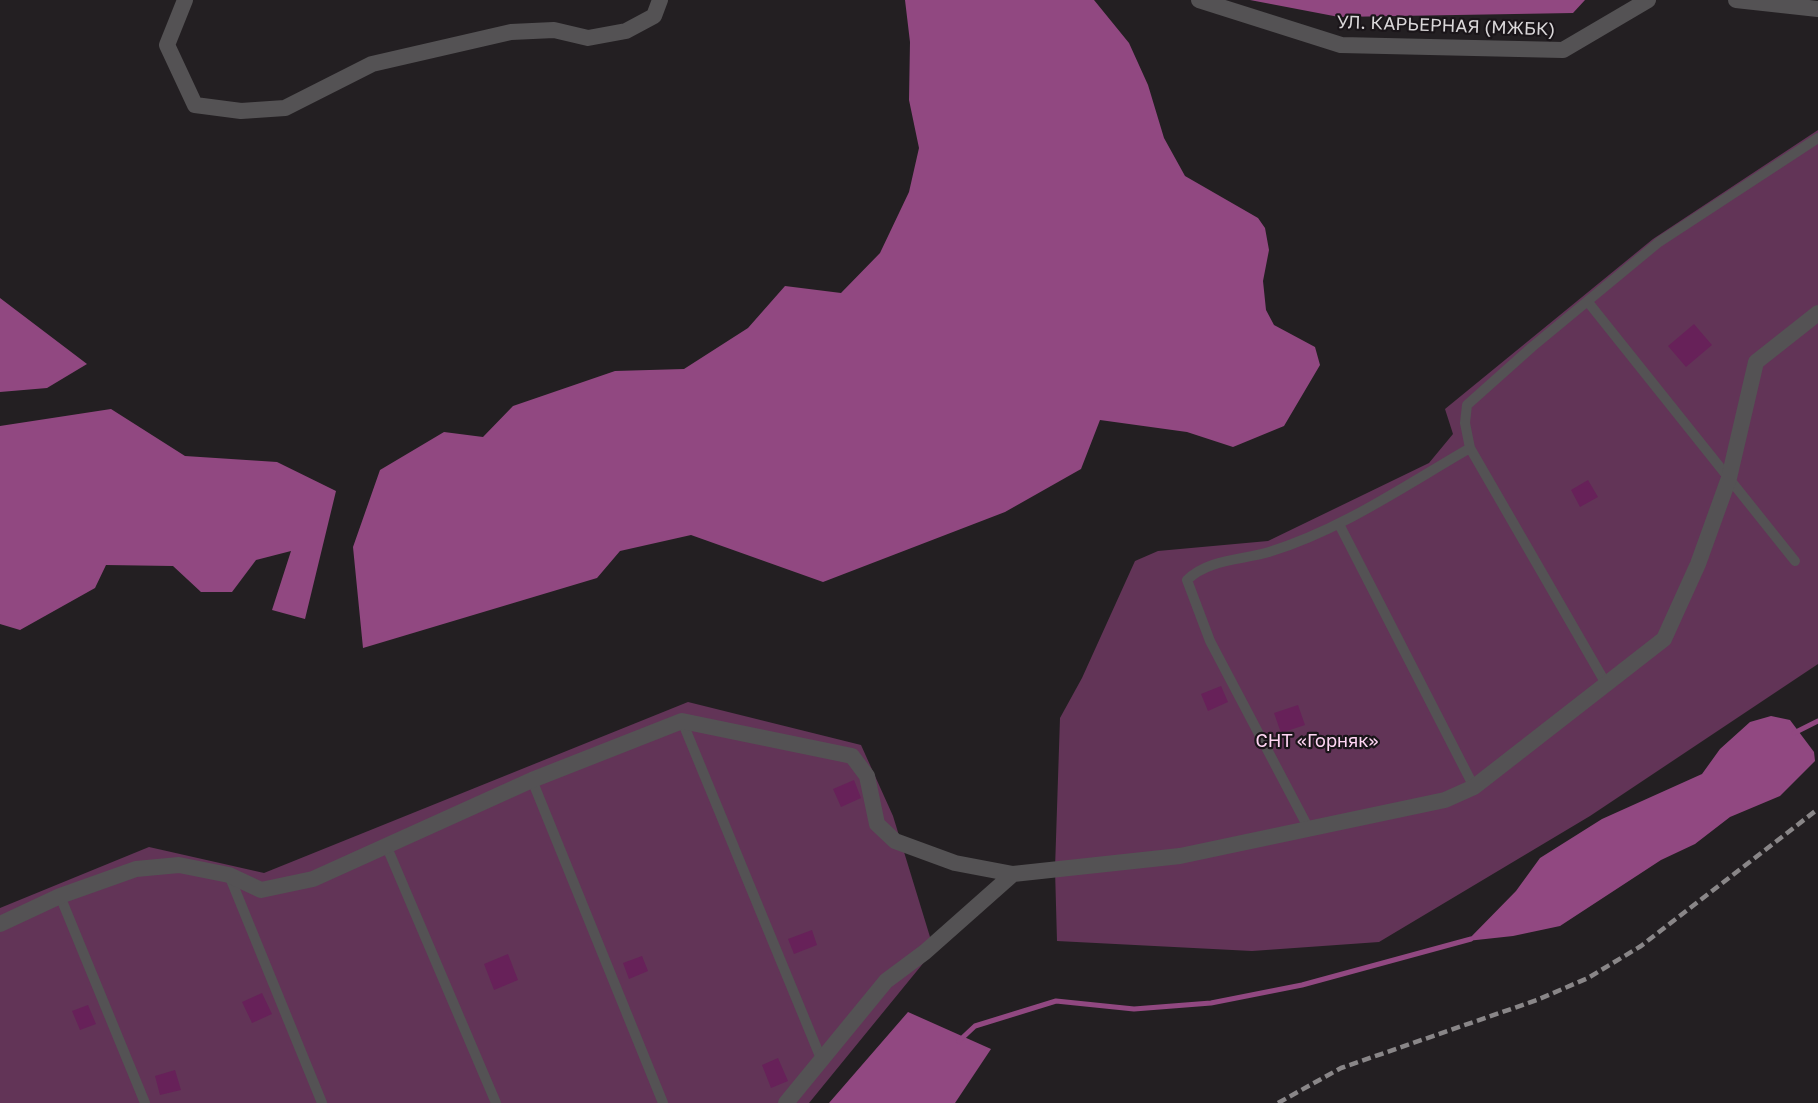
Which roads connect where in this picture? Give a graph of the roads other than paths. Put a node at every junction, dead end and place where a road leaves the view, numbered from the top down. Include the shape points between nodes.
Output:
1 (184, 0) edge
2 (660, 0) edge
3 (1199, 0) edge
4 (1648, 0) edge
5 (1736, 0) edge
6 (1818, 9) edge
7 (1818, 138) edge
8 (1588, 302) junction
9 (1818, 313) edge
10 (1470, 448) junction
11 (1729, 478) junction
12 (1339, 524) junction
13 (1796, 561) dead end
14 (1605, 682) junction
15 (682, 721) junction
16 (532, 780) junction
17 (1474, 787) junction
18 (1310, 829) junction
19 (386, 845) junction
20 (1013, 874) junction
21 (229, 875) junction
22 (60, 896) junction
23 (0, 924) edge
24 (822, 1061) junction
25 (145, 1103) edge
26 (322, 1103) edge
27 (496, 1103) edge
28 (663, 1103) edge
29 (786, 1103) edge

1 - 2 street via 167,45 195,105 241,111 285,108 372,64 511,32 554,30 588,38 626,31 654,16
3 - 4 street, УЛ. КАРЬЕРНАЯ (МЖБК) via 1341,45 1563,50
5 - 6 street
7 - 8 lane via 1659,242
8 - 10 lane via 1467,405 1465,423
8 - 11 lane
9 - 11 street via 1756,362
10 - 12 lane
10 - 14 lane
11 - 13 lane
11 - 14 street via 1698,564 1664,639
12 - 17 lane
12 - 18 lane via 1270,551 1196,571 1187,579 1210,641
14 - 17 street
15 - 16 street
15 - 20 street via 852,756 867,776 877,824 895,841 955,862
15 - 24 lane
16 - 19 street
16 - 28 lane
17 - 18 street via 1445,800
18 - 20 street via 1180,856
19 - 21 street via 313,879 261,890
19 - 27 lane
20 - 24 street via 886,981
21 - 22 street via 179,865 135,869
21 - 26 lane
22 - 23 street
22 - 25 lane
24 - 29 street

